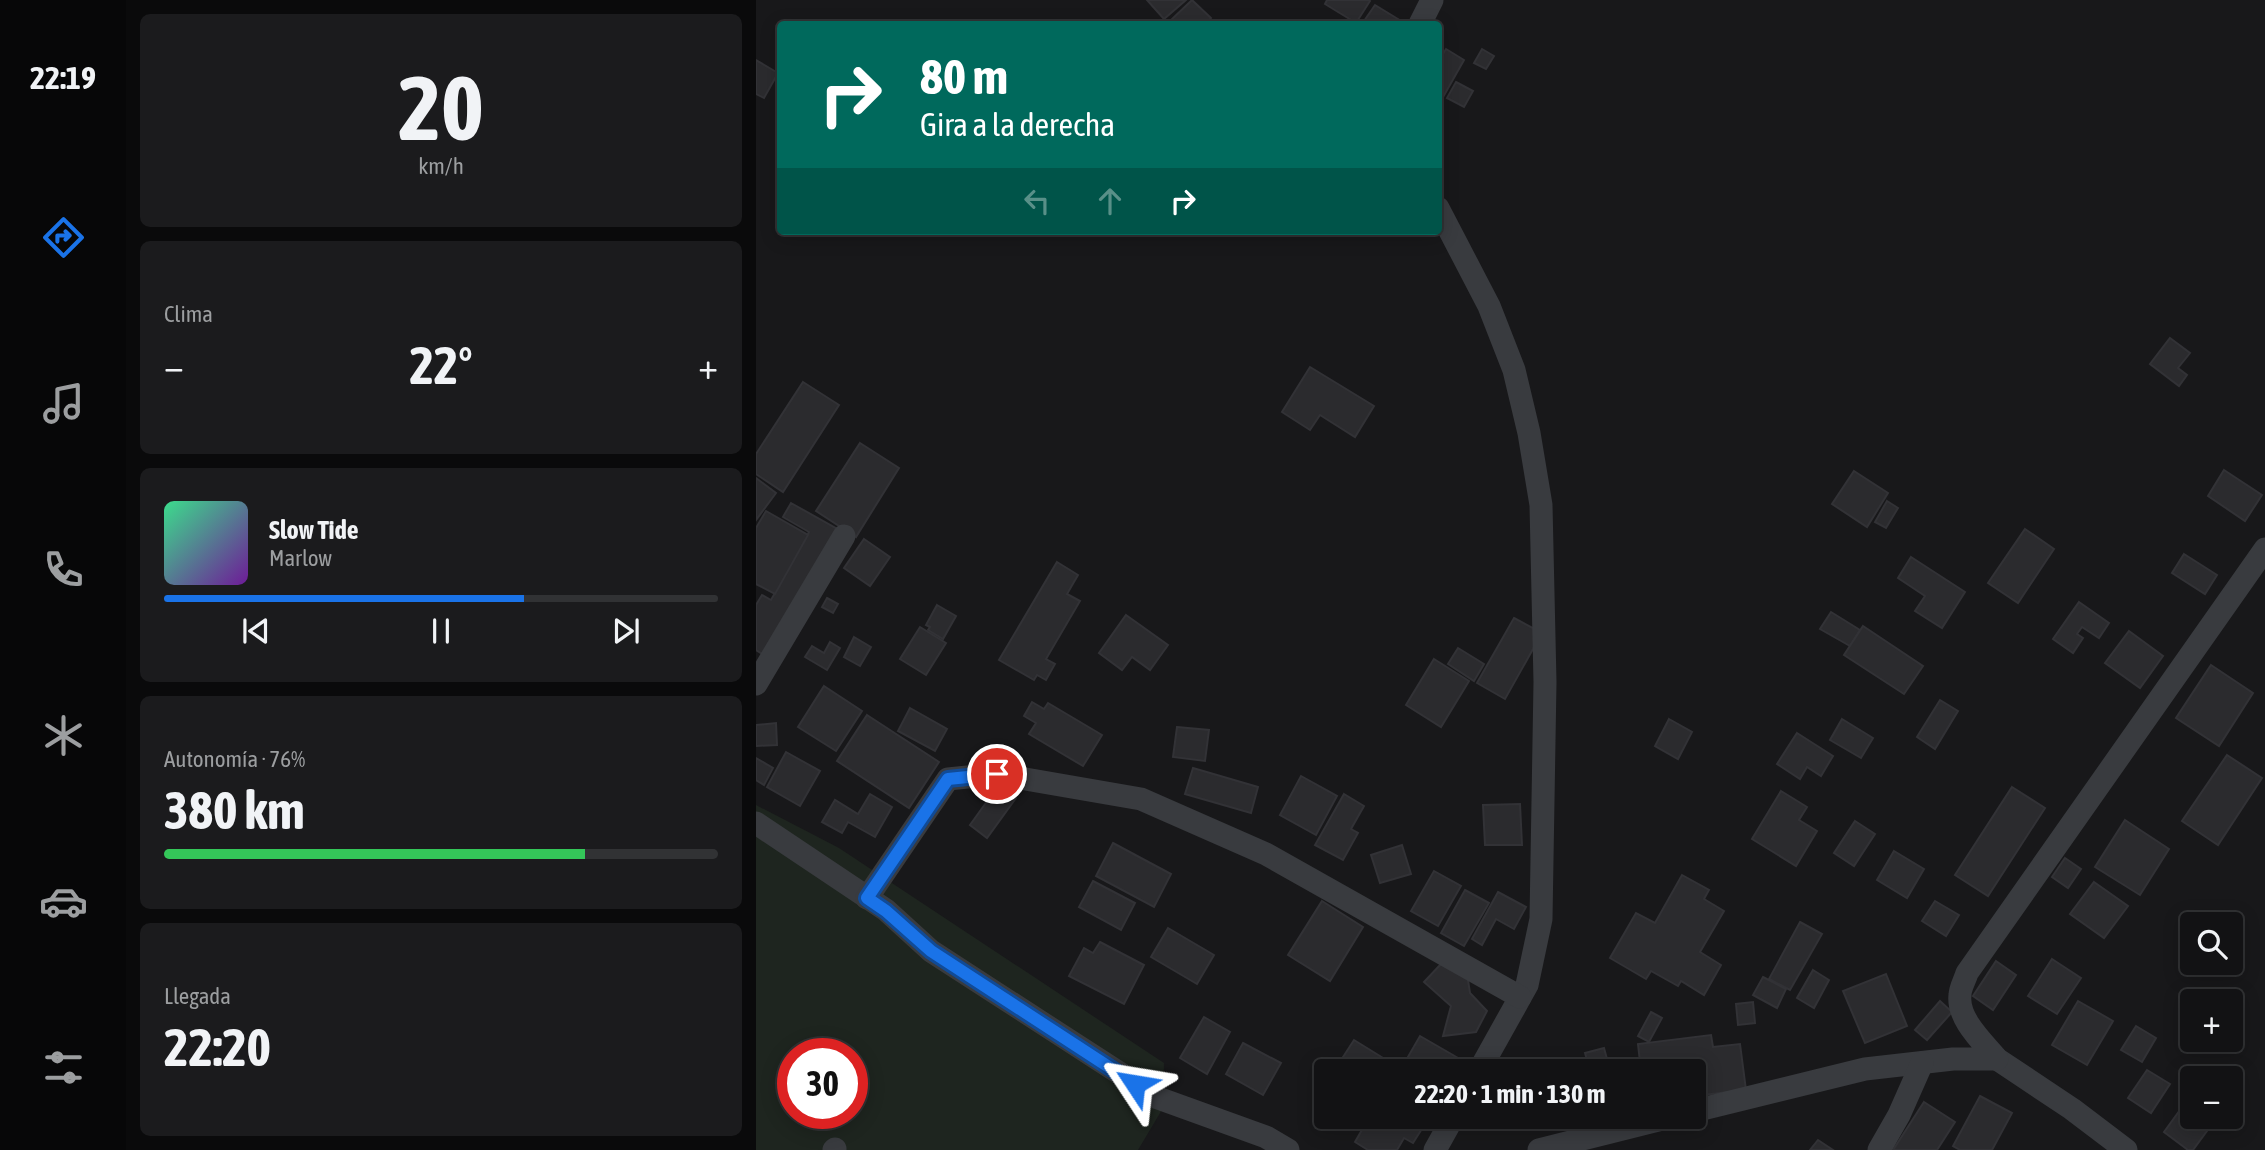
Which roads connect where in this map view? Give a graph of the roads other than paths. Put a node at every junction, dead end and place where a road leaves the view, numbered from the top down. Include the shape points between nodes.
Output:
1 (1432, 0) edge
2 (1422, 21) edge
3 (1442, 216) edge
4 (844, 536) dead end
5 (2265, 549) edge
6 (756, 684) edge
7 (756, 823) edge
8 (867, 898) junction
9 (1520, 997) junction
10 (1486, 1059) edge
11 (1997, 1059) junction
12 (1922, 1063) junction
13 (1706, 1108) edge
14 (1447, 1129) edge
15 (1622, 1129) edge
16 (1288, 1150) edge
17 (1435, 1150) edge
18 (1539, 1150) edge
19 (1879, 1150) edge
20 (2126, 1150) edge

1 - 2 street
3 - 9 street via 1489,306 1514,370 1541,505 1545,682 1541,919 1527,985
4 - 6 street
5 - 11 street via 1967,973 1959,996 1962,1012
7 - 8 street
8 - 9 street via 948,779 997,774 1141,799 1266,854
8 - 16 street via 931,951 1158,1098 1266,1137
9 - 10 street
11 - 12 street
11 - 20 street
12 - 13 street via 1865,1069
12 - 19 street
14 - 17 street
15 - 18 street

